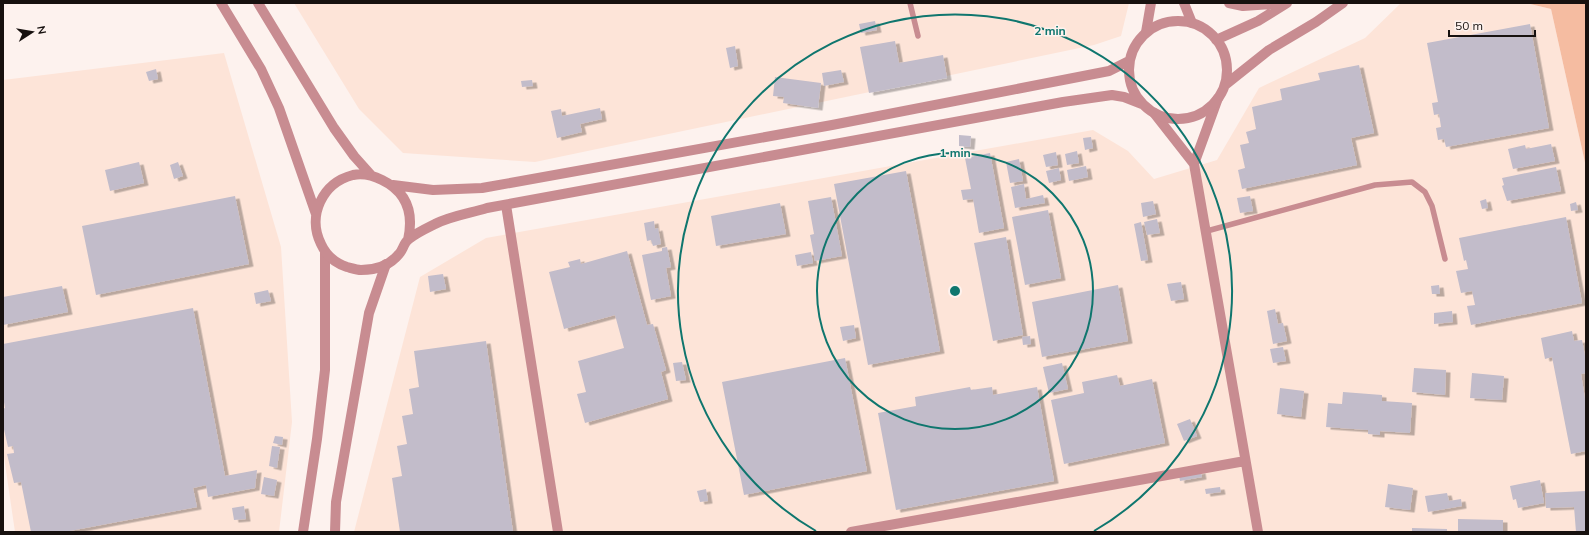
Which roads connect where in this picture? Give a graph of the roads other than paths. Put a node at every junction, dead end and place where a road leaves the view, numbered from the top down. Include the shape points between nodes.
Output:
1 (221, 3) edge
2 (258, 3) edge
3 (910, 3) edge
4 (1151, 3) edge
5 (1184, 3) edge
6 (1229, 3) edge
7 (1286, 3) edge
8 (1343, 3) edge
9 (1192, 23) junction
10 (1146, 32) junction
11 (918, 36) dead end
12 (1216, 40) junction
13 (1129, 61) junction
14 (1225, 84) junction
15 (1218, 98) junction
16 (1142, 104) junction
17 (1154, 113) junction
18 (1194, 164) junction
19 (371, 175) junction
20 (393, 185) junction
21 (506, 204) junction
22 (316, 214) junction
23 (1207, 231) junction
24 (408, 240) junction
25 (325, 253) junction
26 (1445, 259) dead end
27 (386, 264) junction
28 (1245, 461) junction
29 (303, 532) edge
30 (335, 532) edge
31 (558, 532) edge
32 (851, 532) edge
33 (1258, 532) edge

1 - 22 street via 261,69 279,108
2 - 19 street via 334,128
3 - 11 lane
4 - 10 street
5 - 9 street
6 - 7 street via 1243,6
7 - 12 street via 1258,21
8 - 14 street via 1269,50
9 - 10 street via 1178,21 1161,24
9 - 12 street via 1206,30
10 - 13 street via 1135,45
12 - 14 street via 1224,54 1227,69
13 - 16 street via 1129,77 1134,92
13 - 20 street via 1109,71 832,125 482,188 432,190
14 - 15 street
15 - 17 street via 1209,109 1182,120
15 - 18 street
16 - 17 street
16 - 21 street via 1112,95 1064,102
17 - 18 street
18 - 23 street
19 - 20 street
19 - 22 street via 345,178 328,188 317,207
20 - 24 street via 402,195 409,210
21 - 24 street via 436,223
21 - 31 street
22 - 25 street via 316,234
23 - 26 lane via 1375,184 1412,182 1425,192 1432,206
23 - 28 street
24 - 27 street via 399,254
25 - 27 street via 339,264 360,270
25 - 29 street via 325,370
27 - 30 street via 369,313 337,495
28 - 32 street
28 - 33 street

